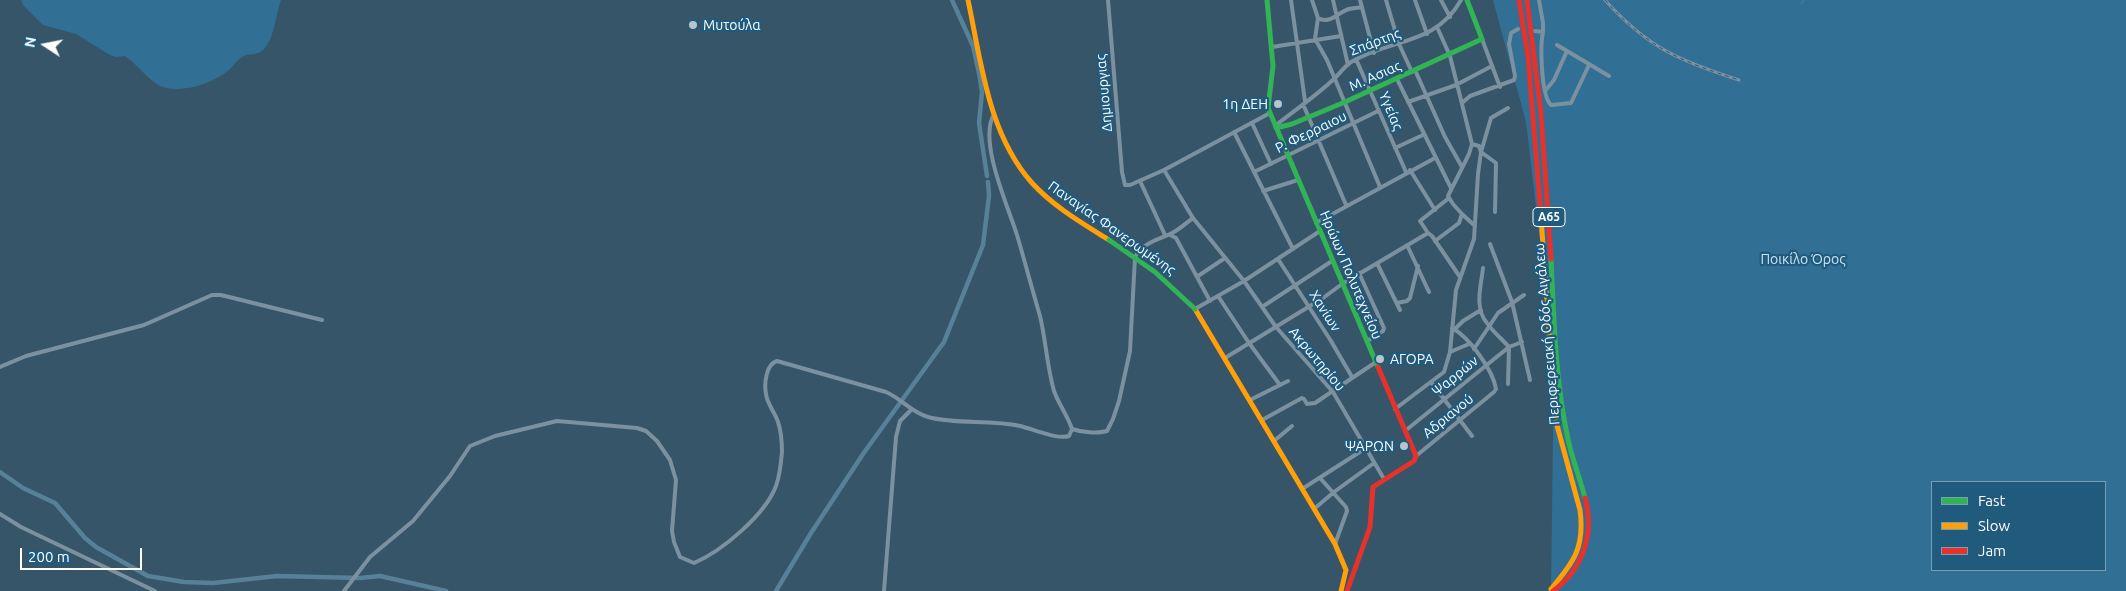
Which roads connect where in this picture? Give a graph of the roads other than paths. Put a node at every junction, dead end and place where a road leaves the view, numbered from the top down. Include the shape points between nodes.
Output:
1 (968, 0) edge
2 (1108, 0) edge
3 (1267, 0) edge
4 (1291, 0) edge
5 (1312, 0) edge
6 (1333, 0) edge
7 (1360, 0) edge
8 (1386, 0) edge
9 (1416, 0) edge
10 (1440, 0) edge
11 (1461, 0) edge
12 (1467, 0) edge
13 (1519, 0) edge
14 (1527, 0) edge
15 (1538, 0) edge
16 (1362, 7) junction
17 (1338, 15) junction
18 (1450, 17) junction
19 (1318, 18) junction
20 (1437, 27) junction
21 (1518, 28) dead end
22 (1535, 31) dead end
23 (1543, 32) junction
24 (1427, 34) junction
25 (1341, 36) junction
26 (1482, 39) junction
27 (1317, 40) junction
28 (1296, 43) junction
29 (1398, 44) junction
30 (1557, 44) dead end
31 (1272, 47) junction
32 (1567, 51) junction
33 (1374, 53) junction
34 (1450, 56) junction
35 (1356, 59) junction
36 (1348, 64) junction
37 (1590, 65) junction
38 (1492, 66) junction
39 (1414, 71) junction
40 (1608, 76) dead end
41 (1334, 78) junction
42 (1397, 79) junction
43 (1456, 85) junction
44 (1500, 87) junction
45 (1370, 91) junction
46 (1545, 91) junction
47 (1428, 96) junction
48 (1345, 102) junction
49 (1408, 102) junction
50 (1304, 103) junction
51 (1462, 103) junction
52 (1508, 108) dead end
53 (1378, 111) junction
54 (994, 114) junction
55 (1270, 114) junction
56 (1310, 118) junction
57 (1252, 123) junction
58 (1354, 123) junction
59 (1276, 127) junction
60 (1234, 132) junction
61 (1423, 135) junction
62 (1319, 140) junction
63 (1472, 144) junction
64 (1395, 148) junction
65 (1482, 152) junction
66 (1288, 156) junction
67 (1435, 158) junction
68 (1271, 164) junction
69 (1462, 167) junction
70 (1164, 170) junction
71 (1408, 171) junction
72 (1254, 172) junction
73 (1298, 180) junction
74 (1140, 181) junction
75 (1380, 187) junction
76 (1451, 188) junction
77 (1263, 191) junction
78 (1449, 198) junction
79 (1346, 205) junction
80 (1435, 210) junction
81 (1495, 212) dead end
82 (1462, 214) junction
83 (1193, 218) junction
84 (1316, 223) junction
85 (1475, 226) junction
86 (1320, 232) junction
87 (1428, 233) junction
88 (1167, 235) junction
89 (1435, 241) junction
90 (1490, 244) dead end
91 (1407, 245) junction
92 (1293, 249) junction
93 (1225, 258) junction
94 (1278, 259) junction
95 (1332, 261) junction
96 (1377, 263) junction
97 (1418, 266) junction
98 (1483, 268) dead end
99 (1360, 273) junction
100 (1198, 276) junction
101 (1460, 277) junction
102 (1244, 281) junction
103 (1342, 284) junction
104 (1296, 285) junction
105 (1429, 292) dead end
106 (1524, 295) dead end
107 (1218, 296) junction
108 (1210, 301) junction
109 (1512, 302) junction
110 (1397, 304) junction
111 (1262, 306) junction
112 (1309, 307) junction
113 (1196, 310) junction
114 (1400, 310) dead end
115 (1480, 310) junction
116 (322, 320) dead end
117 (1276, 327) junction
118 (1490, 327) junction
119 (1454, 328) junction
120 (1367, 341) junction
121 (1522, 342) junction
122 (1249, 343) junction
123 (1470, 344) junction
124 (1509, 347) junction
125 (1474, 349) junction
126 (1450, 352) junction
127 (1225, 358) junction
128 (1376, 362) junction
129 (1486, 366) junction
130 (0, 367) edge
131 (1352, 377) junction
132 (1530, 380) dead end
133 (1288, 381) dead end
134 (1431, 382) junction
135 (1508, 384) dead end
136 (1280, 385) junction
137 (1332, 392) junction
138 (1445, 398) junction
139 (1250, 400) junction
140 (1395, 409) junction
141 (911, 410) junction
142 (1262, 420) junction
143 (1461, 420) junction
144 (1292, 426) dead end
145 (1072, 429) junction
146 (1405, 431) junction
147 (1472, 436) dead end
148 (1274, 441) junction
149 (1366, 448) junction
150 (1416, 456) junction
151 (1374, 463) junction
152 (1320, 478) junction
153 (1384, 479) junction
154 (1302, 489) junction
155 (1334, 492) junction
156 (1314, 509) junction
157 (0, 514) edge
158 (1335, 544) junction
159 (155, 591) edge
160 (344, 591) edge
161 (884, 591) edge
162 (1340, 591) edge
163 (1347, 591) edge
164 (1551, 591) edge

1 - 54 main road, Παναγίας Φανερωμένης
2 - 74 street, Δημιουργιας via 1123,184 1127,186
3 - 31 main road, Ηρώων Πολυτεχνείου
4 - 28 street
5 - 19 street
6 - 17 street
7 - 16 street
8 - 29 street
9 - 24 street
10 - 18 street
11 - 18 street, Σπάρτης
12 - 26 main road
13 - 164 main road, Περιφερειακή Οδός Αιγάλεω / Α65 via 1535,129 1555,418 1582,524 1579,546 1572,563
14 - 164 main road, Περιφερειακή Οδός Αιγάλεω / Α65 via 1541,119 1562,398 1571,453 1589,517 1587,542 1577,568
15 - 23 street
16 - 17 street
16 - 33 street
17 - 19 street via 1329,20
17 - 25 street
18 - 20 street, Σπάρτης
19 - 27 street via 1314,35
20 - 24 street, Σπάρτης
20 - 34 street
21 - 44 street via 1513,30 1509,39 1515,78
22 - 23 street
23 - 46 street
24 - 29 street, Σπάρτης
25 - 27 street
25 - 36 street
26 - 34 main road, Μ. Ασιας
26 - 38 street
27 - 28 street
27 - 41 street
28 - 31 street
28 - 50 street
29 - 33 street, Σπάρτης
29 - 39 street
30 - 32 street
31 - 55 main road, Ηρώων Πολυτεχνείου
32 - 37 street
32 - 46 street via 1554,80
33 - 35 street, Σπάρτης
34 - 39 main road, Μ. Ασιας
34 - 43 street
35 - 36 street, Σπάρτης
35 - 45 street, Υγείας
36 - 41 street, Σπάρτης
37 - 40 street
37 - 46 street via 1571,103 1551,105
38 - 43 street
38 - 44 street
39 - 42 main road, Μ. Ασιας
39 - 47 street
41 - 48 street
41 - 50 street, Σπάρτης
42 - 45 main road, Μ. Ασιας
42 - 49 street
43 - 47 street
43 - 51 street
44 - 51 street via 1470,96
45 - 48 main road, Μ. Ασιας
45 - 53 street, Υγείας
47 - 49 street
47 - 69 street
48 - 56 main road, Μ. Ασιας
48 - 58 street
49 - 61 street
50 - 56 street
50 - 59 street, Σπάρτης
51 - 63 street
52 - 65 street via 1491,118
53 - 58 street, Ρ. Φερραιου
53 - 64 street, Υγείας
54 - 113 main road, Παναγίας Φανερωμένης, bridge via 1013,158 1026,177 1051,202 1155,270
54 - 145 street via 989,128 1001,195 1016,232 1040,318 1053,387
55 - 57 street
55 - 59 main road, Ηρώων Πολυτεχνείου
56 - 59 main road, Μ. Ασιας
56 - 62 street
57 - 60 street
57 - 68 street
58 - 62 street, Ρ. Φερραιου
58 - 75 street
59 - 66 main road, Ηρώων Πολυτεχνείου
60 - 70 street
60 - 72 street
61 - 64 street
61 - 67 street
62 - 66 street, Ρ. Φερραιου
62 - 79 street
63 - 65 street via 1479,146
63 - 69 street
64 - 71 street, Υγείας
65 - 81 street via 1497,166
65 - 85 street
66 - 68 street, Ρ. Φερραιου
66 - 73 main road, Ηρώων Πολυτεχνείου
67 - 71 street
67 - 76 street
68 - 72 street, Ρ. Φερραιου
69 - 76 street
70 - 74 street
70 - 83 street, Ακρωτηρίου
71 - 75 street
71 - 80 street, Υγείας
72 - 77 street
73 - 77 street
73 - 84 main road, Ηρώων Πολυτεχνείου
74 - 88 street
75 - 79 street
76 - 78 street
77 - 92 street
78 - 80 street
78 - 82 street
79 - 84 street
80 - 87 street via 1420,221
82 - 85 street
82 - 89 street via 1459,223
83 - 88 street
83 - 93 street, Ακρωτηρίου
84 - 86 main road, Ηρώων Πολυτεχνείου
85 - 101 street via 1473,244
86 - 92 street
86 - 95 main road, Ηρώων Πολυτεχνείου
87 - 89 street
87 - 91 street
88 - 100 street via 1176,238
88 - 145 street via 1140,249 1135,257 1131,340 1119,401 1110,425 1100,432
89 - 101 street
90 - 109 street
91 - 96 street
91 - 97 street
92 - 94 street
93 - 100 street
93 - 102 street, Ακρωτηρίου
94 - 102 street
94 - 104 street, Χανίων
95 - 103 main road, Ηρώων Πολυτεχνείου
95 - 104 street
96 - 99 street
96 - 110 street
97 - 105 street
97 - 110 street via 1410,298
98 - 115 street
99 - 103 street
99 - 120 street via 1384,329
100 - 108 street
101 - 119 street
102 - 107 street
102 - 111 street, Ακρωτηρίου
103 - 112 street
103 - 120 main road, Ηρώων Πολυτεχνείου
104 - 111 street
104 - 112 street, Χανίων
106 - 109 street
107 - 108 street
107 - 122 street
108 - 113 street
109 - 118 street via 1498,313
109 - 121 street
110 - 114 street
111 - 117 street, Ακρωτηρίου
112 - 117 street
112 - 131 street, Χανίων
113 - 127 main road, Παναγίας Φανερωμένης
115 - 118 street
115 - 119 street
116 - 130 street via 212,295 144,325 26,356
117 - 122 street
117 - 137 street, Ακρωτηρίου
118 - 124 street
118 - 125 street
119 - 123 street
119 - 126 street
120 - 128 main road, Ηρώων Πολυτεχνείου
121 - 124 street, Ψαρρών
121 - 132 street
122 - 127 street
122 - 136 street
123 - 125 street
123 - 126 street
124 - 129 street, Ψαρρών
124 - 135 street
125 - 129 street
126 - 134 street via 1444,372
127 - 139 main road, Παναγίας Φανερωμένης
128 - 131 street
128 - 140 main road, Ηρώων Πολυτεχνείου
129 - 138 street, Ψαρρών
129 - 143 street, Αδριανού via 1495,385 1494,392
131 - 137 street
133 - 136 street
134 - 138 street
134 - 140 street
136 - 139 street
137 - 142 street via 1313,404 1307,404 1302,398
137 - 149 street, Ακρωτηρίου
138 - 143 street
138 - 146 street, Ψαρρών
139 - 142 main road, Παναγίας Φανερωμένης
140 - 146 main road, Ηρώων Πολυτεχνείου
141 - 145 street via 928,417 1018,425 1060,437 1069,436
141 - 160 street via 900,398 886,392 774,361 769,368 766,394 778,423 782,445 776,486 745,526 716,552 694,563 680,558 674,542 676,480 670,460 646,431 557,421 495,436 470,446 413,520 370,557
141 - 161 street via 900,421 896,437
142 - 148 main road, Παναγίας Φανερωμένης
143 - 147 street
143 - 150 street, Αδριανού
144 - 148 street
146 - 150 main road, Ηρώων Πολυτεχνείου
148 - 154 main road, Παναγίας Φανερωμένης
149 - 151 street, Ακρωτηρίου
149 - 152 street
150 - 153 main road via 1414,461
151 - 153 street, Ακρωτηρίου
151 - 155 street
152 - 154 street
152 - 155 street
153 - 163 main road via 1373,487 1370,527
154 - 156 main road, Παναγίας Φανερωμένης
155 - 156 street
155 - 158 street via 1347,511
156 - 158 main road, Παναγίας Φανερωμένης
157 - 159 street
158 - 162 main road, Παναγίας Φανερωμένης via 1346,570

